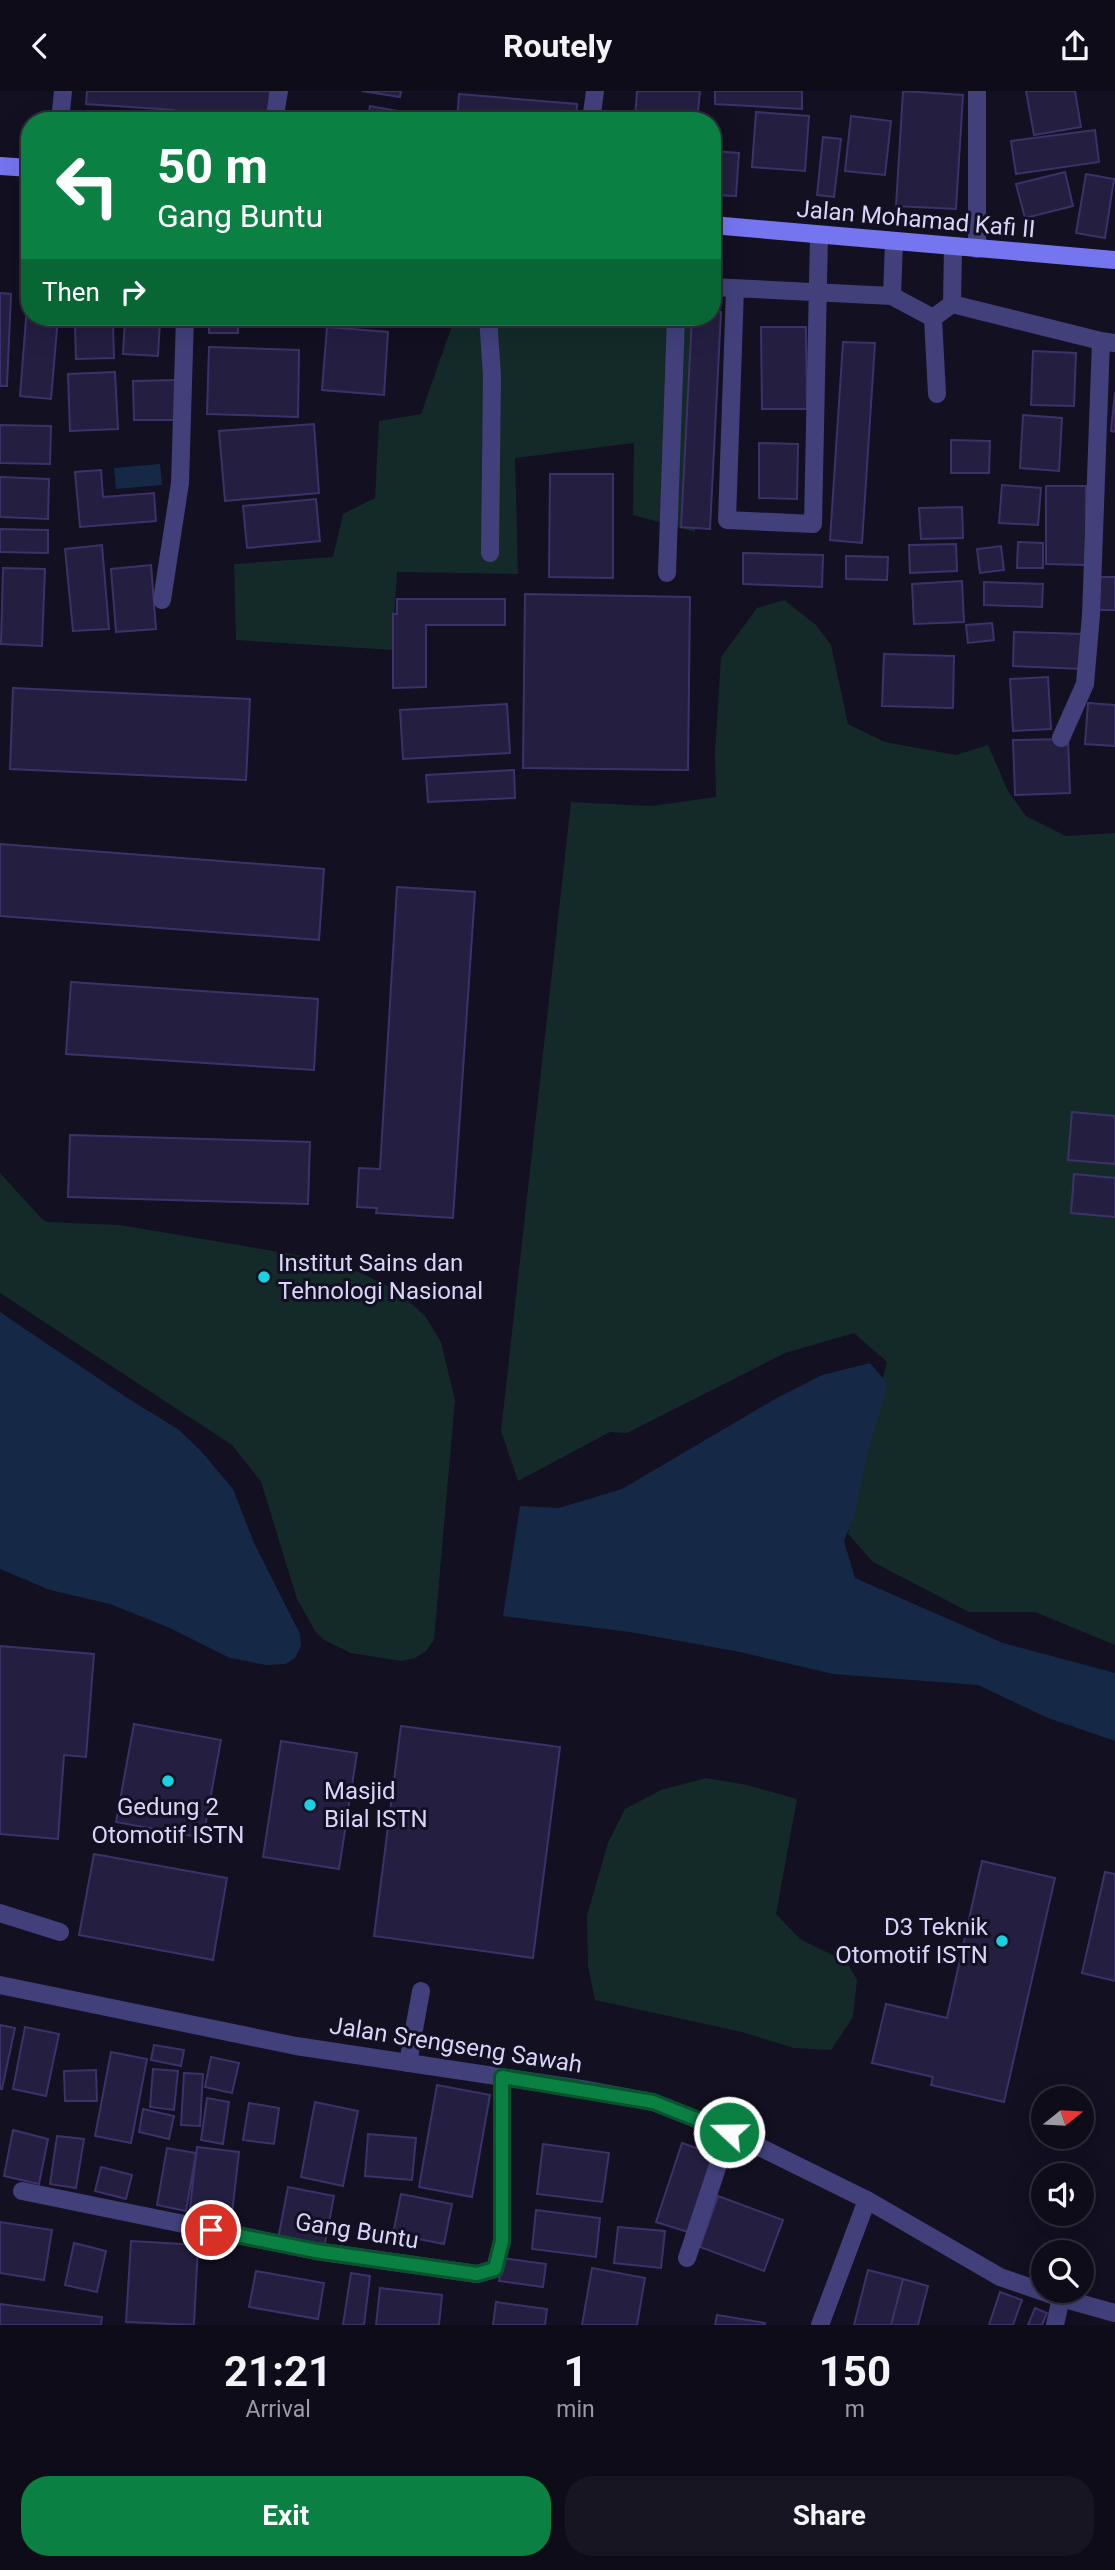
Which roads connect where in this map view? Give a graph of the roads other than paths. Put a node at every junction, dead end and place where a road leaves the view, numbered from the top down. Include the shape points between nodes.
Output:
1 (63, 91) edge
2 (279, 91) edge
3 (595, 91) edge
4 (976, 91) edge
5 (61, 112) edge
6 (276, 112) edge
7 (592, 112) edge
8 (0, 166) edge
9 (21, 167) edge
10 (721, 226) edge
11 (819, 241) junction
12 (894, 247) junction
13 (977, 249) junction
14 (953, 253) junction
15 (1115, 260) edge
16 (817, 284) junction
17 (721, 288) edge
18 (736, 289) junction
19 (892, 291) junction
20 (952, 304) junction
21 (933, 319) junction
22 (186, 326) edge
23 (489, 326) edge
24 (676, 326) edge
25 (1108, 342) edge
26 (937, 394) dead end
27 (490, 553) dead end
28 (667, 573) dead end
29 (162, 600) dead end
30 (1061, 738) dead end
31 (0, 1913) edge
32 (60, 1932) dead end
33 (0, 1985) edge
34 (421, 1991) dead end
35 (408, 2063) junction
36 (502, 2077) junction
37 (729, 2132) junction
38 (22, 2191) dead end
39 (867, 2200) junction
40 (687, 2258) dead end
41 (1031, 2288) edge
42 (1060, 2303) edge
43 (1079, 2303) edge
44 (1115, 2313) edge
45 (820, 2325) edge
46 (1055, 2325) edge

1 - 5 street
2 - 6 street
3 - 7 street
4 - 13 street
8 - 9 main road
10 - 11 main road, Jalan Mohamad Kafi II
11 - 12 main road, Jalan Mohamad Kafi II
11 - 16 street
12 - 14 main road, Jalan Mohamad Kafi II
12 - 19 street
13 - 14 main road, Jalan Mohamad Kafi II
13 - 15 main road, Jalan Mohamad Kafi II
14 - 20 street
16 - 18 street
16 - 18 street via 813,524 727,520
16 - 19 street
17 - 18 street
19 - 21 street
20 - 21 street
20 - 25 street
21 - 26 street
22 - 29 street via 180,483
23 - 27 street
24 - 28 street
25 - 30 street via 1085,684
31 - 32 street
33 - 35 street, Jalan Srengseng Sawah via 296,2046
34 - 35 street
35 - 36 street, Jalan Srengseng Sawah
36 - 37 street, Jalan Srengseng Sawah via 653,2102
36 - 38 street, Gang Buntu via 502,2241 495,2269 477,2274 316,2251
37 - 39 street, Jalan Srengseng Sawah
37 - 40 street
39 - 41 street, Jalan Srengseng Sawah via 1000,2277
39 - 45 street
42 - 46 street
43 - 44 street, Jalan Srengseng Sawah

